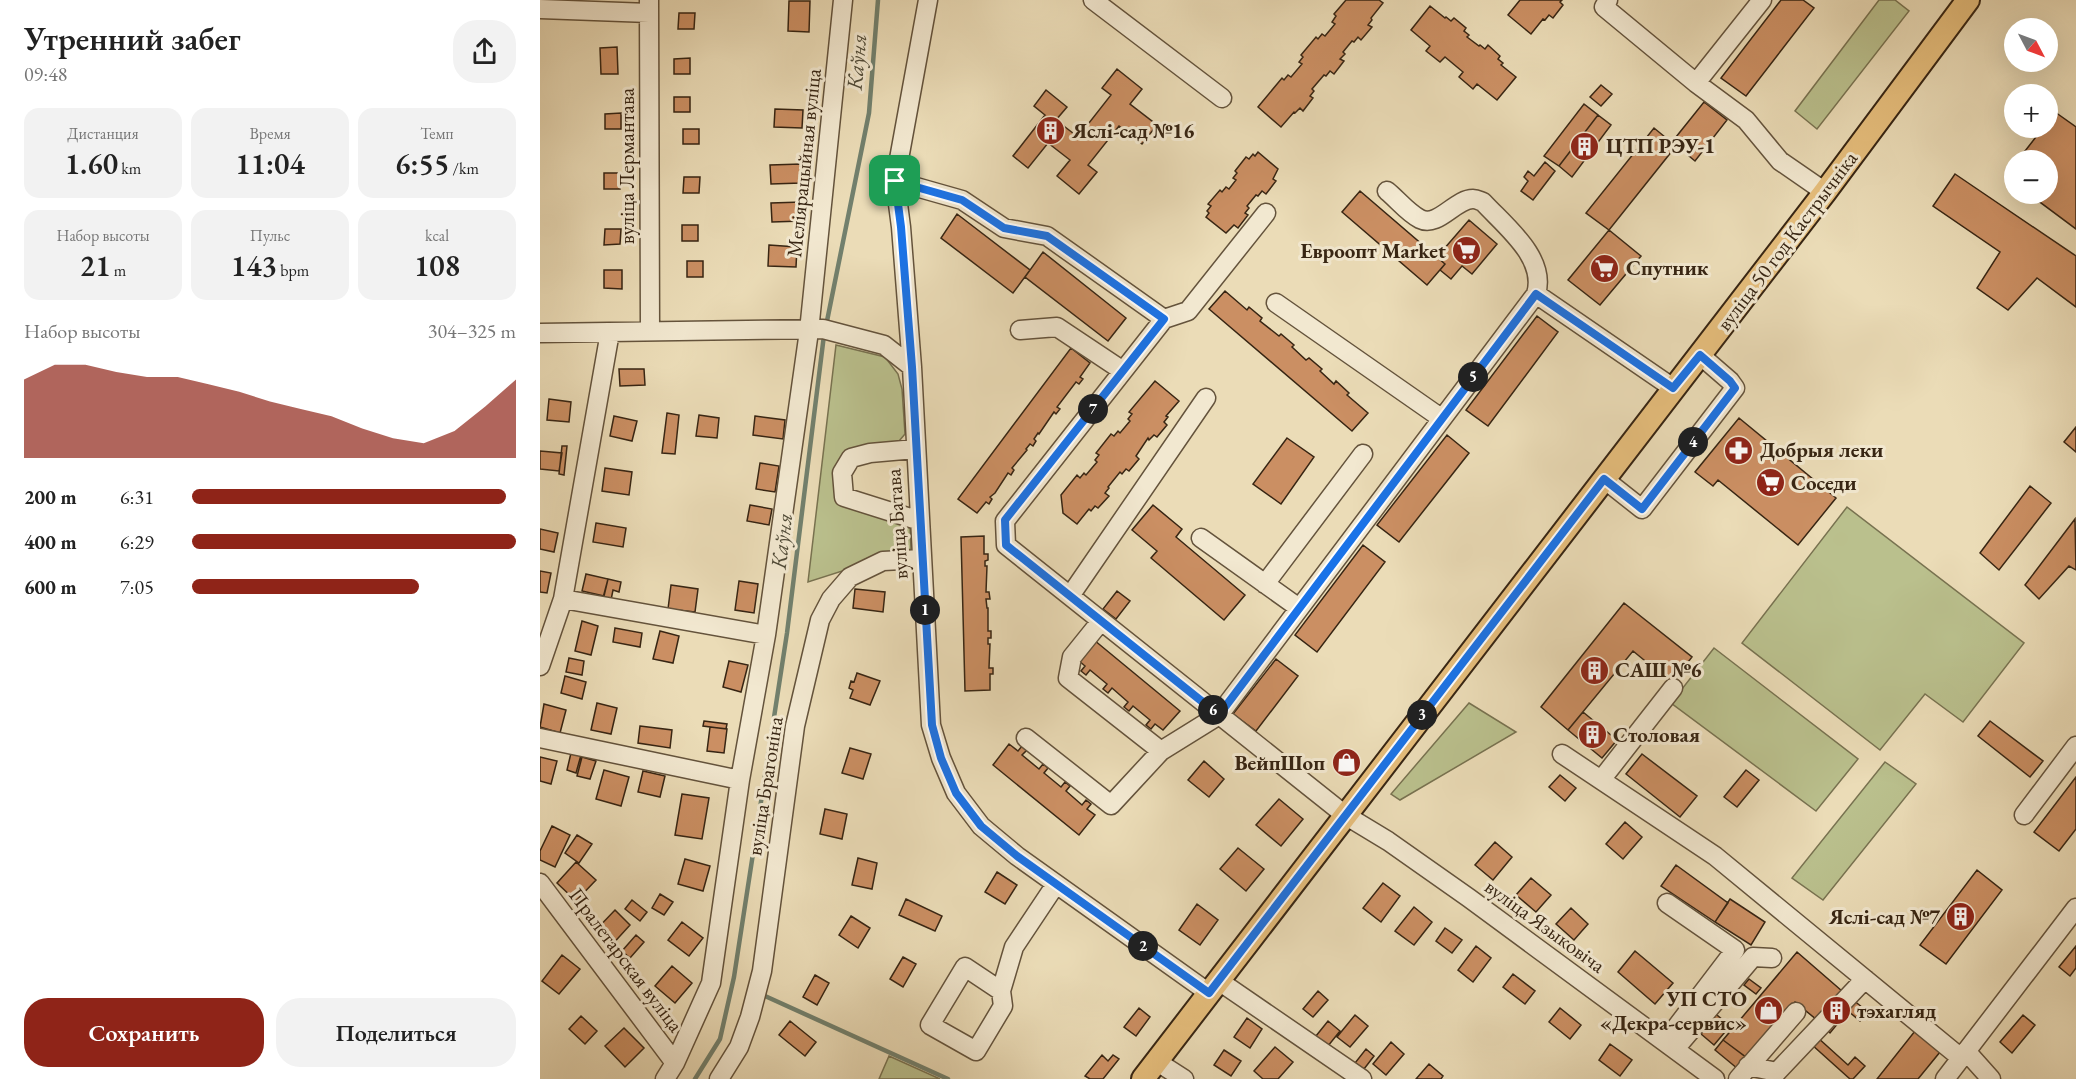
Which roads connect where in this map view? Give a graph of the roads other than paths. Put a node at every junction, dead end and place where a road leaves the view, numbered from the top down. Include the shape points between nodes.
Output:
1 (843, 0) edge
2 (928, 0) edge
3 (1093, 0) edge
4 (1608, 0) edge
5 (1762, 0) edge
6 (1968, 0) edge
7 (649, 6) edge
8 (540, 9) edge
9 (1696, 83) junction
10 (1222, 98) dead end
11 (895, 181) junction
12 (1387, 191) dead end
13 (1825, 192) junction
14 (1266, 213) dead end
15 (1536, 294) junction
16 (1276, 303) dead end
17 (1164, 319) junction
18 (816, 330) junction
19 (1020, 330) dead end
20 (650, 331) junction
21 (610, 332) junction
22 (540, 333) edge
23 (1700, 355) junction
24 (912, 367) junction
25 (1123, 371) junction
26 (1673, 388) junction
27 (1206, 398) dead end
28 (1441, 418) junction
29 (915, 449) junction
30 (1363, 454) dead end
31 (1604, 479) junction
32 (920, 521) junction
33 (1201, 538) dead end
34 (922, 559) junction
35 (1265, 584) junction
36 (1070, 596) junction
37 (563, 599) junction
38 (1299, 608) junction
39 (1101, 621) junction
40 (766, 635) junction
41 (540, 666) edge
42 (1673, 688) dead end
43 (1219, 715) junction
44 (540, 738) edge
45 (1026, 738) dead end
46 (2076, 746) edge
47 (1161, 751) junction
48 (1562, 754) dead end
49 (740, 780) junction
50 (1600, 780) junction
51 (1345, 815) junction
52 (2024, 815) dead end
53 (540, 883) edge
54 (1056, 884) junction
55 (1667, 903) dead end
56 (2076, 908) edge
57 (1772, 958) dead end
58 (1865, 980) junction
59 (1214, 987) junction
60 (1001, 991) junction
61 (1796, 1012) dead end
62 (1670, 1046) junction
63 (1963, 1055) junction
64 (1156, 1060) junction
65 (675, 1063) junction
66 (1743, 1072) edge
67 (664, 1079) edge
68 (719, 1079) edge
69 (1143, 1079) edge
70 (1184, 1079) edge
71 (1362, 1079) edge
72 (1715, 1079) edge
73 (1945, 1079) edge
74 (1991, 1079) edge

1 - 18 street, Меліярацыйная вуліца
2 - 11 street, вуліца Батава
3 - 10 street
4 - 9 street via 1604,7
5 - 9 street
6 - 13 main road, вуліца 50 год Кастрычніка
7 - 8 street
7 - 20 street, вуліца Лермантава
9 - 13 street via 1746,120 1780,161
11 - 17 street via 962,200 1004,228 1047,236
11 - 24 street, вуліца Батава
12 - 15 street via 1421,220 1437,218 1473,199 1483,202 1529,252 1538,268 1540,284
13 - 23 main road, вуліца 50 год Кастрычніка
14 - 17 street via 1188,311
15 - 26 street
15 - 28 street
16 - 28 street
17 - 25 street, вуліца Языковіча
18 - 20 street
18 - 24 street via 884,345
18 - 40 street, вуліца Брагоніна
19 - 25 street via 1057,327
20 - 21 street
21 - 22 street
21 - 37 street
23 - 26 main road, вуліца 50 год Кастрычніка
23 - 31 street via 1735,388 1656,491 1642,509
24 - 29 street, вуліца Батава
25 - 36 street, вуліца Языковіча via 1005,520 1006,545
26 - 31 main road, вуліца 50 год Кастрычніка
27 - 36 street
28 - 38 street
29 - 32 street, вуліца Батава
29 - 32 street via 850,458 842,472 844,497
30 - 35 street
31 - 51 main road, вуліца 50 год Кастрычніка
32 - 34 street, вуліца Батава
33 - 35 street
34 - 54 street, вуліца Батава via 932,725 941,758 956,793 981,826
34 - 68 street, вуліца Брагоніна via 883,561 850,577 820,620 795,726 762,971 739,1047
35 - 38 street
36 - 39 street, вуліца Языковіча
37 - 40 street
37 - 41 street
38 - 43 street
39 - 43 street, вуліца Языковіча
39 - 47 street via 1072,657 1068,678
40 - 49 street, вуліца Брагоніна
42 - 50 street
43 - 47 street
43 - 51 street, вуліца Языковіча
44 - 49 street, вуліца Брагоніна
45 - 47 street via 1111,805
46 - 52 street
48 - 50 street
49 - 65 street, вуліца Брагоніна via 711,983
50 - 58 street via 1715,856
51 - 59 main road, вуліца 50 год Кастрычніка
51 - 62 street, вуліца Языковіча via 1388,841
53 - 65 street, Пралетарская вуліца
54 - 59 street, вуліца Батава
54 - 60 street via 1014,947
55 - 62 street via 1735,950
56 - 63 street
57 - 62 street via 1754,957
58 - 63 street
58 - 66 street via 1777,1072
59 - 64 main road, вуліца 50 год Кастрычніка
59 - 71 street, вуліца Батава
60 - 60 street via 1003,1006 976,1051 930,1025 965,967
61 - 66 street
62 - 72 street, вуліца Языковіча
63 - 73 street
63 - 74 street
64 - 69 main road, вуліца 50 год Кастрычніка
64 - 70 street
65 - 67 street, вуліца Брагоніна

